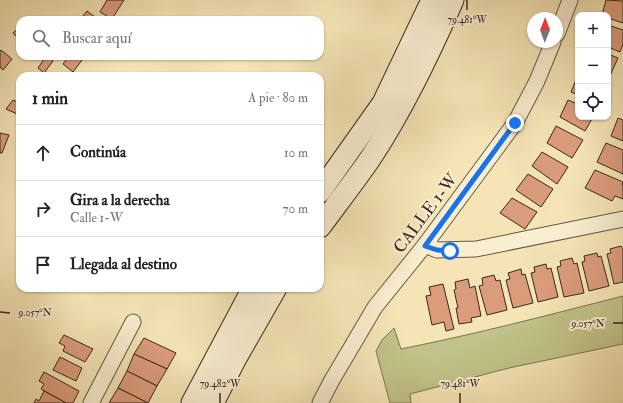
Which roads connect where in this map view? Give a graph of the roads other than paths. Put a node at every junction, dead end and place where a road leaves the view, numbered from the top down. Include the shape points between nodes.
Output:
1 (432, 0) edge
2 (453, 0) edge
3 (570, 0) edge
4 (563, 18) edge
5 (551, 48) edge
6 (324, 186) edge
7 (623, 219) edge
8 (324, 221) edge
9 (425, 246) junction
10 (251, 292) edge
11 (274, 292) edge
12 (133, 322) dead end
13 (91, 403) edge
14 (192, 403) edge
15 (213, 403) edge
16 (320, 403) edge

1 - 6 main road via 383,103
2 - 8 main road via 433,46 399,111 370,158
3 - 4 street
5 - 9 street, CALLE 1-W via 515,123
7 - 9 street via 476,250 437,250
9 - 16 street, CALLE 1-W via 375,307
10 - 14 main road
11 - 15 main road
12 - 13 street

